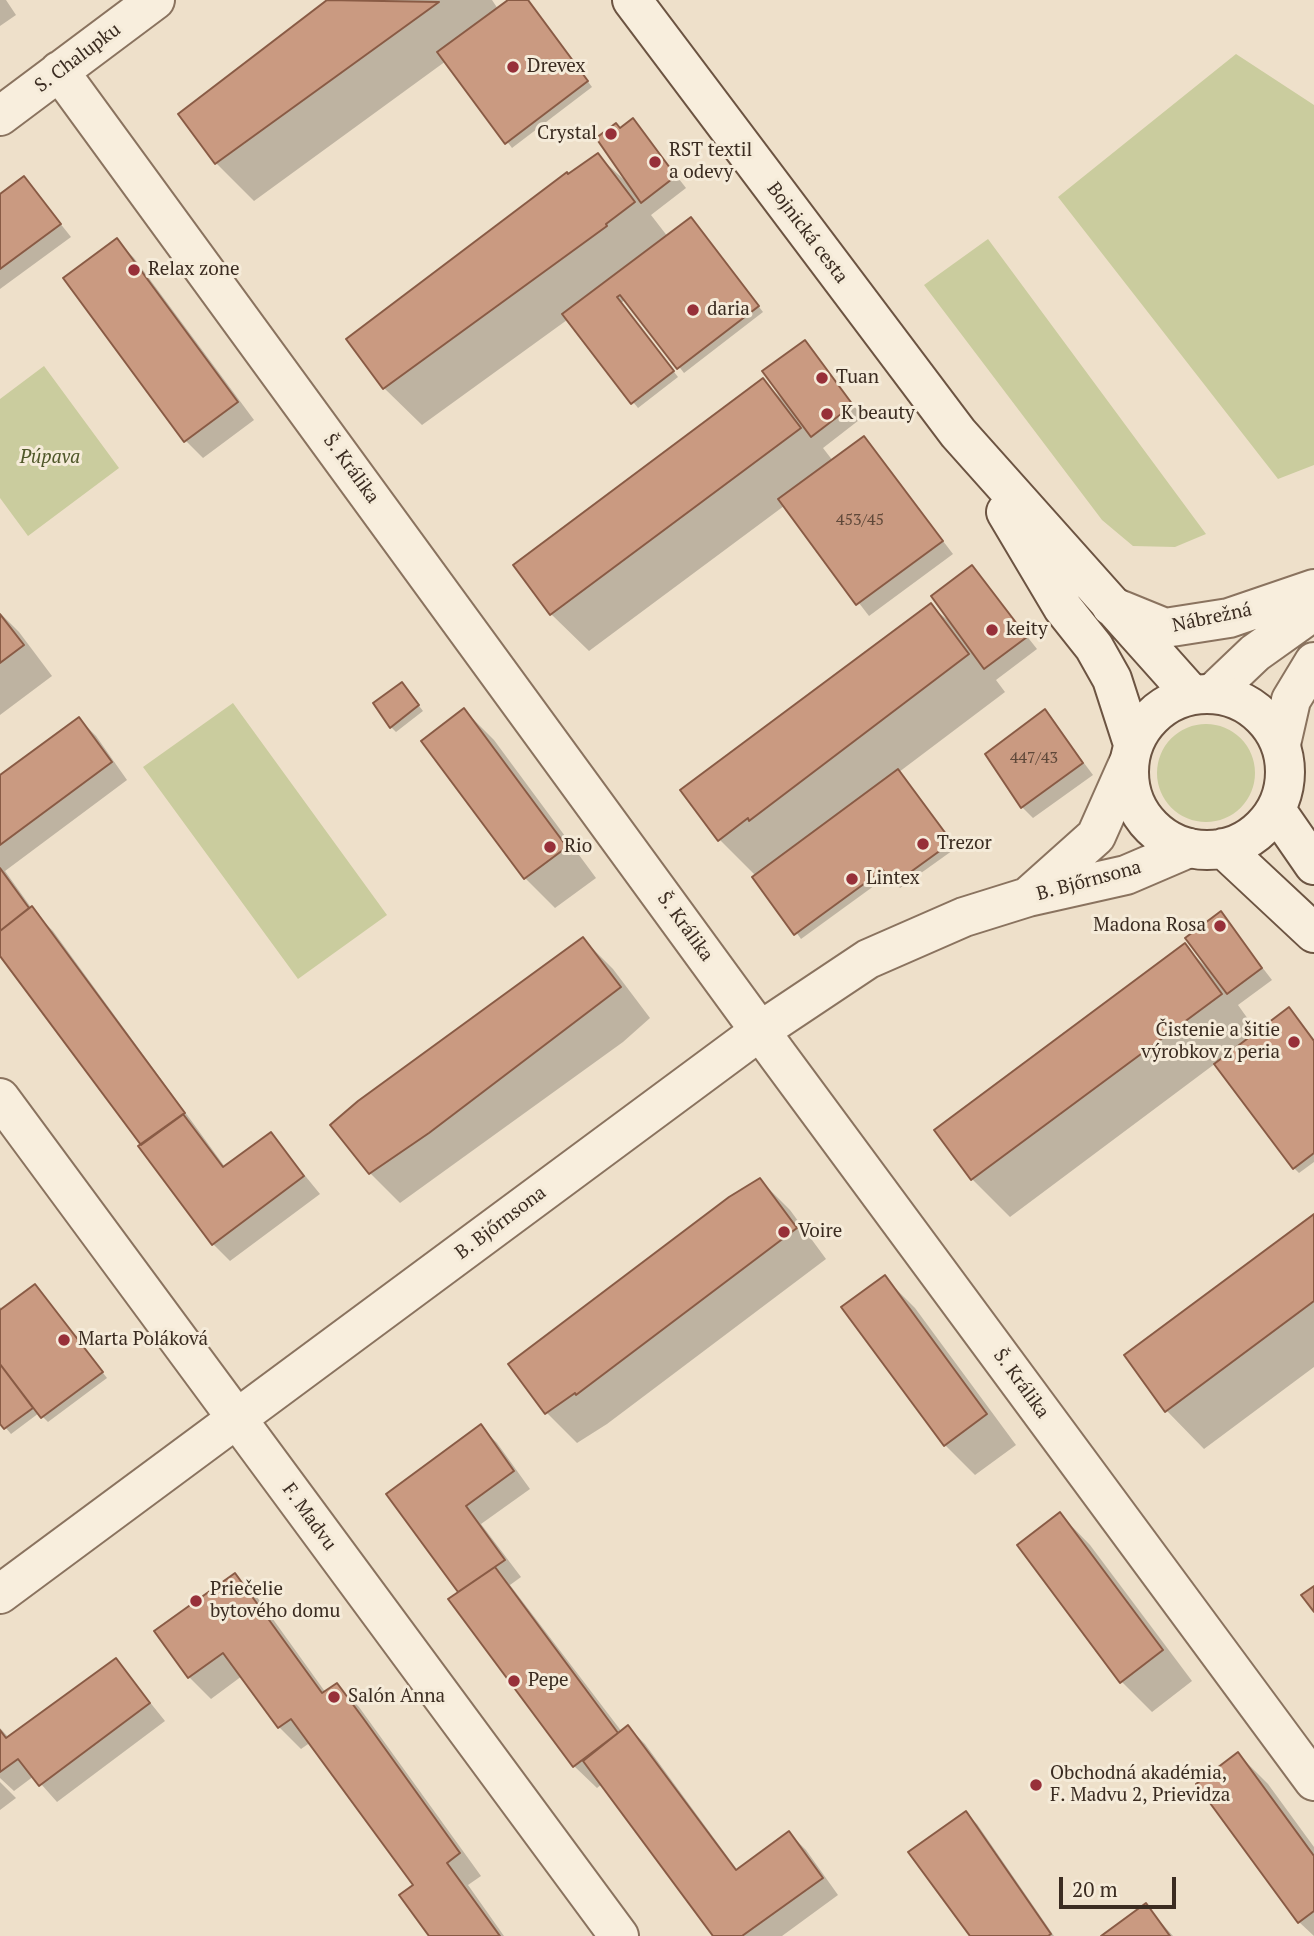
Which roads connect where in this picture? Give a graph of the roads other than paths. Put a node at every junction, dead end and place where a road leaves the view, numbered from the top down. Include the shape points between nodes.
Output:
1 (155, 0) edge
2 (632, 0) edge
3 (60, 71) junction
4 (0, 116) edge
5 (958, 433) junction
6 (1314, 589) edge
7 (1111, 606) junction
8 (1314, 611) edge
9 (1314, 662) edge
10 (1202, 694) junction
11 (1281, 744) junction
12 (1131, 754) junction
13 (1276, 810) junction
14 (1206, 848) junction
15 (1314, 865) edge
16 (1028, 897) junction
17 (1314, 933) edge
18 (760, 1031) junction
19 (0, 1098) edge
20 (238, 1418) junction
21 (0, 1594) edge
22 (1314, 1781) edge
23 (619, 1936) edge

1 - 3 street, S. Chalupku
2 - 5 street, Bojnická cesta
3 - 4 street, S. Chalupku
3 - 18 street, Š. Králika
5 - 7 street, Bojnická cesta
5 - 12 street, Bojnická cesta via 1063,608 1106,668 1120,700
6 - 7 street, Nábrežná via 1229,618 1165,628
7 - 10 street, Bojnická cesta
8 - 10 street, Nábrežná
9 - 11 street via 1291,700
10 - 11 street, Bojnická cesta via 1231,696 1261,715
10 - 12 street via 1155,712
11 - 13 street, Bojnická cesta via 1286,777
12 - 14 street, Bojnická cesta via 1129,785 1140,812 1159,834
12 - 16 street, B. Bjőrnsona via 1096,836
13 - 14 street, Bojnická cesta via 1250,838
13 - 15 street
14 - 16 street, B. Bjőrnsona via 1126,875
14 - 17 street, Bojnická cesta
16 - 18 street, B. Bjőrnsona via 964,917 868,959
18 - 20 street, B. Bjőrnsona
18 - 22 street, Š. Králika
19 - 20 street, F. Madvu
20 - 21 street, B. Bjőrnsona
20 - 23 street, F. Madvu

